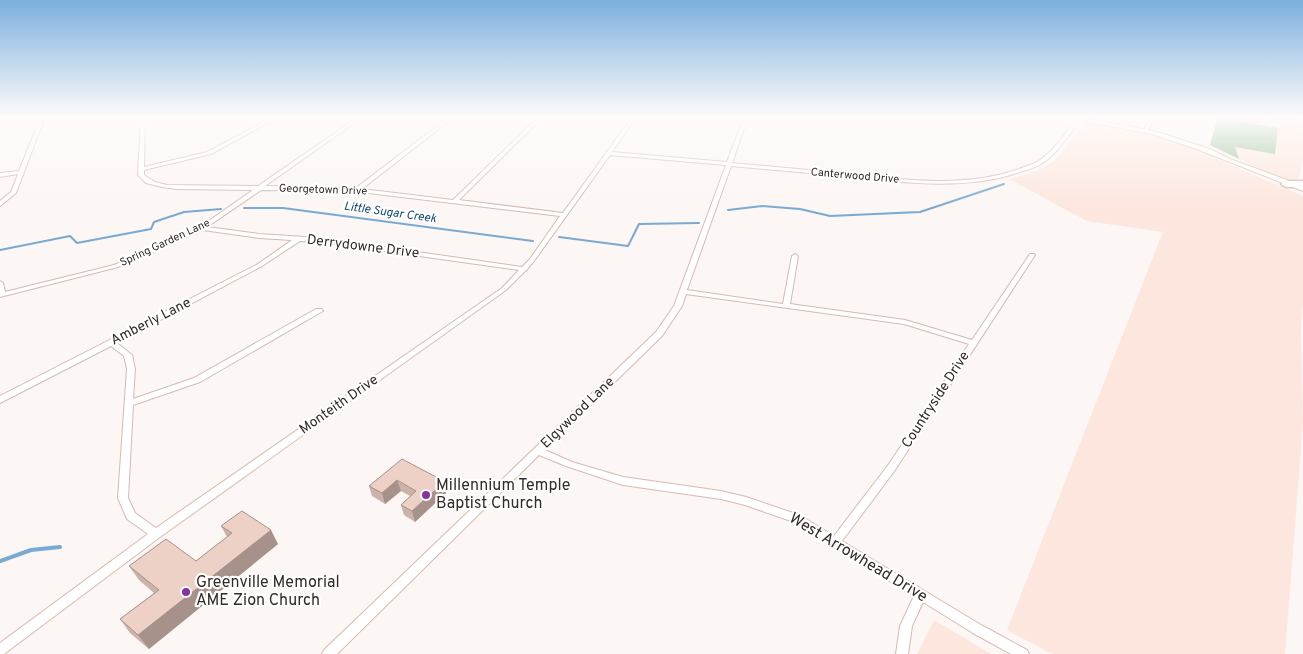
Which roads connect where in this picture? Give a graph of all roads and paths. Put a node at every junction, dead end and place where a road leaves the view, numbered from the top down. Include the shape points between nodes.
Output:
1 (31, 148) edge
2 (141, 148) edge
3 (219, 148) edge
4 (318, 148) edge
5 (412, 148) edge
6 (510, 148) edge
7 (613, 148) edge
8 (735, 148) edge
9 (1053, 148) edge
10 (1198, 148) edge
11 (609, 153) junction
12 (729, 164) junction
13 (140, 169) junction
14 (22, 172) junction
15 (0, 176) edge
16 (1286, 184) junction
17 (1303, 184) edge
18 (262, 188) junction
19 (1303, 189) edge
20 (357, 190) junction
21 (455, 201) junction
22 (0, 204) edge
23 (564, 215) junction
24 (202, 228) junction
25 (298, 238) junction
26 (1032, 255) dead end
27 (795, 256) dead end
28 (525, 269) junction
29 (0, 282) edge
30 (683, 292) junction
31 (1, 294) edge
32 (786, 306) junction
33 (319, 311) dead end
34 (111, 342) junction
35 (973, 343) junction
36 (0, 400) edge
37 (128, 404) junction
38 (538, 451) junction
39 (156, 534) junction
40 (836, 542) junction
41 (920, 595) junction
42 (0, 650) edge
43 (328, 654) edge
44 (902, 654) edge
45 (1023, 654) edge

1 - 14 street
2 - 13 street
3 - 13 street via 209,153
4 - 18 street, Spring Garden Lane
5 - 20 street
6 - 21 street
7 - 11 street, Monteith Drive
8 - 12 street, Elgywood Lane
9 - 12 street, Canterwood Drive via 1043,160 1015,172 944,181
10 - 16 street
11 - 12 street, Canterwood Drive
11 - 23 street, Monteith Drive
12 - 30 street, Elgywood Lane
13 - 18 street, Georgetown Drive via 148,182 167,186
14 - 15 street
14 - 22 street via 14,193
16 - 17 main road
16 - 19 street
18 - 20 street, Georgetown Drive
18 - 24 street, Spring Garden Lane
20 - 21 street, Georgetown Drive
21 - 23 street, Georgetown Drive
23 - 28 street, Monteith Drive
24 - 25 street, Derrydowne Drive
24 - 31 street, Spring Garden Lane via 116,266
25 - 28 street, Derrydowne Drive
25 - 34 street, Amberly Lane via 260,265
26 - 35 street, Countryside Drive
27 - 32 street
28 - 39 street, Monteith Drive via 475,311
29 - 31 street
30 - 32 street
30 - 38 street, Elgywood Lane via 674,313 659,334
32 - 35 street via 905,322
33 - 37 street via 197,380
34 - 36 street, Amberly Lane
34 - 37 street via 123,350 130,362
35 - 40 street, Countryside Drive via 892,467
37 - 39 street via 124,498 132,516
38 - 40 street, West Arrowhead Drive via 623,481 746,501 795,518
38 - 43 street, Elgywood Lane
39 - 42 street, Monteith Drive
40 - 41 street, West Arrowhead Drive
41 - 44 street via 906,626
41 - 45 street, West Arrowhead Drive

